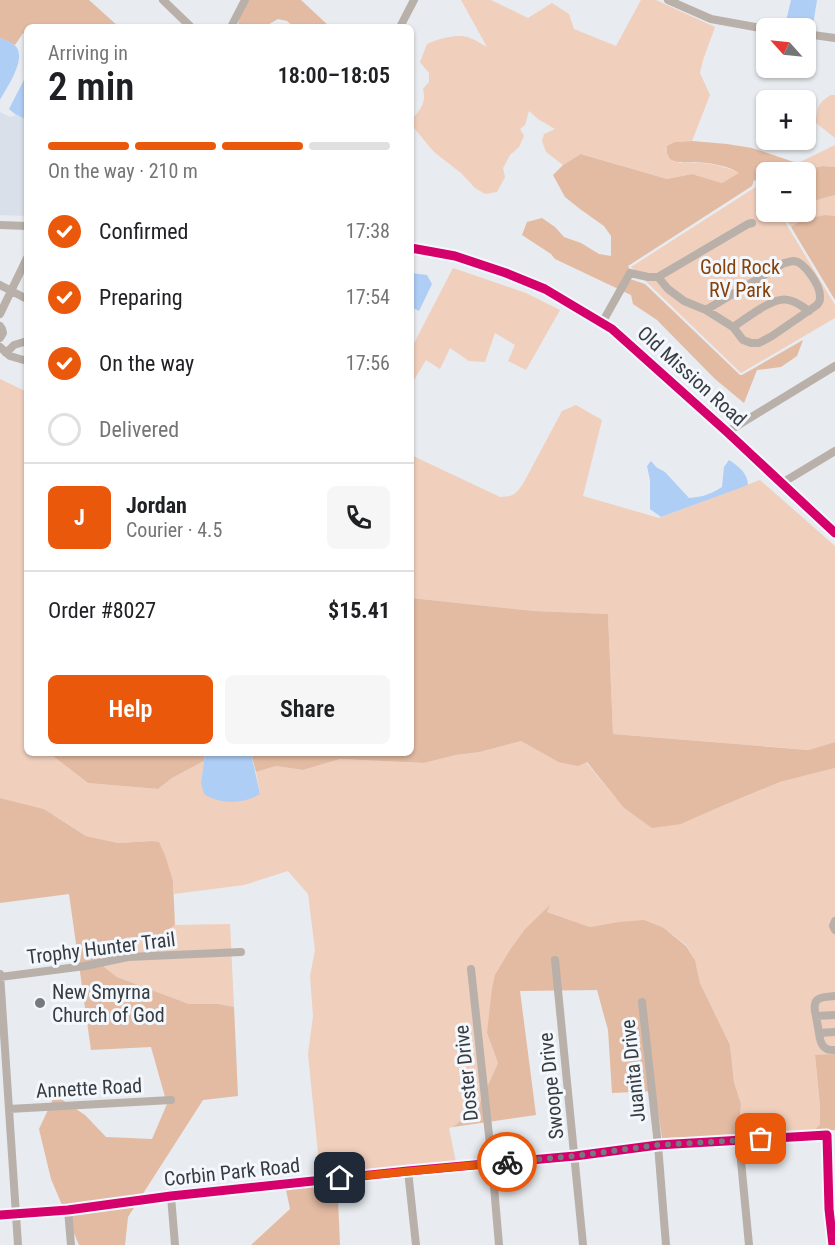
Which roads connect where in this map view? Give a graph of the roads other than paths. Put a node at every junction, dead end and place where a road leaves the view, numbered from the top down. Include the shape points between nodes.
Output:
1 (163, 0) edge
2 (245, 0) edge
3 (414, 0) edge
4 (668, 0) edge
5 (188, 24) edge
6 (233, 24) edge
7 (402, 24) edge
8 (756, 27) edge
9 (816, 35) edge
10 (835, 38) edge
11 (752, 223) dead end
12 (0, 225) edge
13 (24, 226) edge
14 (414, 249) edge
15 (24, 264) edge
16 (658, 278) junction
17 (0, 285) edge
18 (12, 290) junction
19 (24, 297) edge
20 (706, 310) junction
21 (809, 311) junction
22 (0, 314) edge
23 (602, 323) junction
24 (0, 326) edge
25 (733, 327) junction
26 (0, 338) edge
27 (24, 342) edge
28 (3, 350) edge
29 (24, 361) edge
30 (835, 366) edge
31 (727, 432) junction
32 (835, 451) edge
33 (782, 483) junction
34 (835, 533) edge
35 (835, 921) edge
36 (835, 930) edge
37 (241, 952) dead end
38 (555, 960) dead end
39 (471, 969) dead end
40 (0, 975) edge
41 (835, 996) edge
42 (642, 1002) dead end
43 (835, 1015) edge
44 (816, 1016) junction
45 (835, 1032) edge
46 (819, 1033) junction
47 (835, 1050) edge
48 (171, 1100) dead end
49 (9, 1109) junction
50 (739, 1140) junction
51 (658, 1145) junction
52 (575, 1156) junction
53 (492, 1163) junction
54 (408, 1171) junction
55 (171, 1196) junction
56 (68, 1210) junction
57 (16, 1214) junction
58 (0, 1215) edge
59 (18, 1245) edge
60 (71, 1245) edge
61 (175, 1245) edge
62 (416, 1245) edge
63 (499, 1245) edge
64 (583, 1245) edge
65 (666, 1245) edge
66 (749, 1245) edge
67 (833, 1245) edge

1 - 5 street
2 - 6 street
3 - 7 street
4 - 8 street via 711,20
9 - 10 street
11 - 16 street
12 - 13 street
14 - 23 street, Old Mission Road via 455,256 506,273 545,289
15 - 18 street
16 - 20 street via 684,301
16 - 23 street via 630,273
17 - 18 street
18 - 19 street
18 - 22 street
20 - 21 street via 784,263 795,261 819,289 821,299
20 - 25 street
21 - 25 street via 779,299
21 - 25 street via 759,343 743,340
23 - 31 street, Old Mission Road
24 - 26 street
27 - 28 street
28 - 29 street
30 - 31 street
31 - 33 street, Old Mission Road
32 - 33 street
33 - 34 street, Old Mission Road
35 - 36 street
37 - 40 street, Trophy Hunter Trail via 128,957
38 - 52 street, Swoope Drive
39 - 53 street, Doster Drive
40 - 49 street
41 - 44 street via 816,1001
42 - 51 street, Juanita Drive
43 - 44 street
44 - 46 street
45 - 46 street
46 - 47 street via 825,1048
48 - 49 street, Annette Road
49 - 57 street
50 - 51 street, Corbin Park Road
50 - 66 street
50 - 67 street, Corbin Park Road via 827,1135
51 - 52 street, Corbin Park Road
51 - 65 street, Juanita Drive
52 - 53 street, Corbin Park Road
52 - 64 street, Swoope Drive
53 - 54 street, Corbin Park Road
53 - 63 street, Doster Drive
54 - 55 street, Corbin Park Road
54 - 62 street
55 - 56 street, Corbin Park Road
55 - 61 street
56 - 57 street, Corbin Park Road
56 - 60 street
57 - 58 street, Corbin Park Road
57 - 59 street

